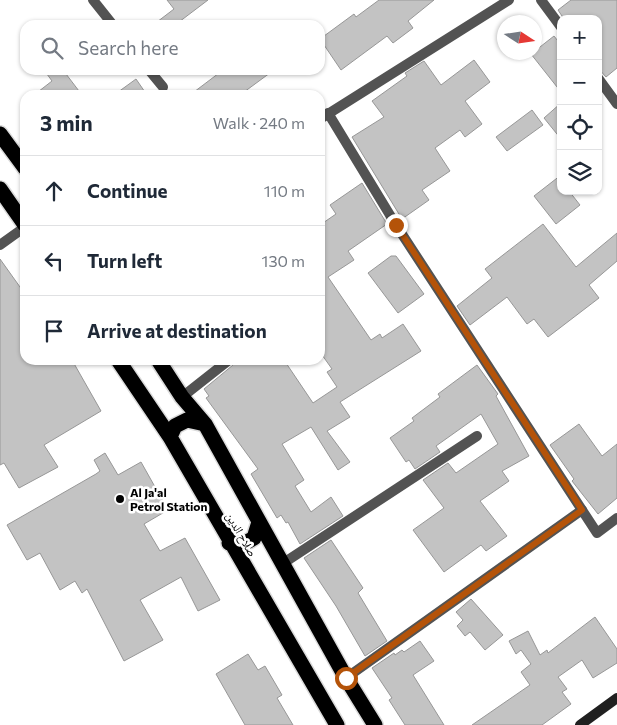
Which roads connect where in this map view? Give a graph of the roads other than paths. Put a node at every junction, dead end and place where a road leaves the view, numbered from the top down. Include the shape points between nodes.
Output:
1 (93, 0) edge
2 (509, 0) edge
3 (546, 2) edge
4 (109, 20) edge
5 (557, 20) edge
6 (153, 75) edge
7 (602, 83) edge
8 (163, 87) dead end
9 (617, 104) edge
10 (325, 115) edge
11 (325, 118) edge
12 (0, 134) edge
13 (20, 161) edge
14 (0, 189) edge
15 (20, 219) edge
16 (20, 230) edge
17 (0, 245) edge
18 (121, 365) edge
19 (161, 365) edge
20 (222, 365) edge
21 (182, 397) junction
22 (204, 424) junction
23 (477, 436) dead end
24 (170, 437) junction
25 (582, 510) junction
26 (617, 518) edge
27 (259, 522) junction
28 (230, 542) junction
29 (282, 564) junction
30 (346, 678) junction
31 (617, 698) edge
32 (337, 725) edge
33 (375, 725) edge
34 (580, 725) edge

1 - 4 street
2 - 10 street
3 - 5 street
6 - 8 street
7 - 9 street
11 - 25 street
12 - 13 highway
14 - 15 highway
16 - 17 street
18 - 24 highway, صلاح الدين
19 - 21 highway, صلاح الدين
20 - 21 street
21 - 22 highway, صلاح الدين
22 - 24 highway via 187,420 176,426
22 - 27 highway, صلاح الدين
23 - 29 street
24 - 28 highway, صلاح الدين
25 - 26 street via 597,533
25 - 30 street
27 - 28 highway via 254,538 245,543
27 - 29 highway, صلاح الدين
28 - 32 highway, صلاح الدين
29 - 30 highway, صلاح الدين
30 - 33 highway, صلاح الدين
31 - 34 main road

